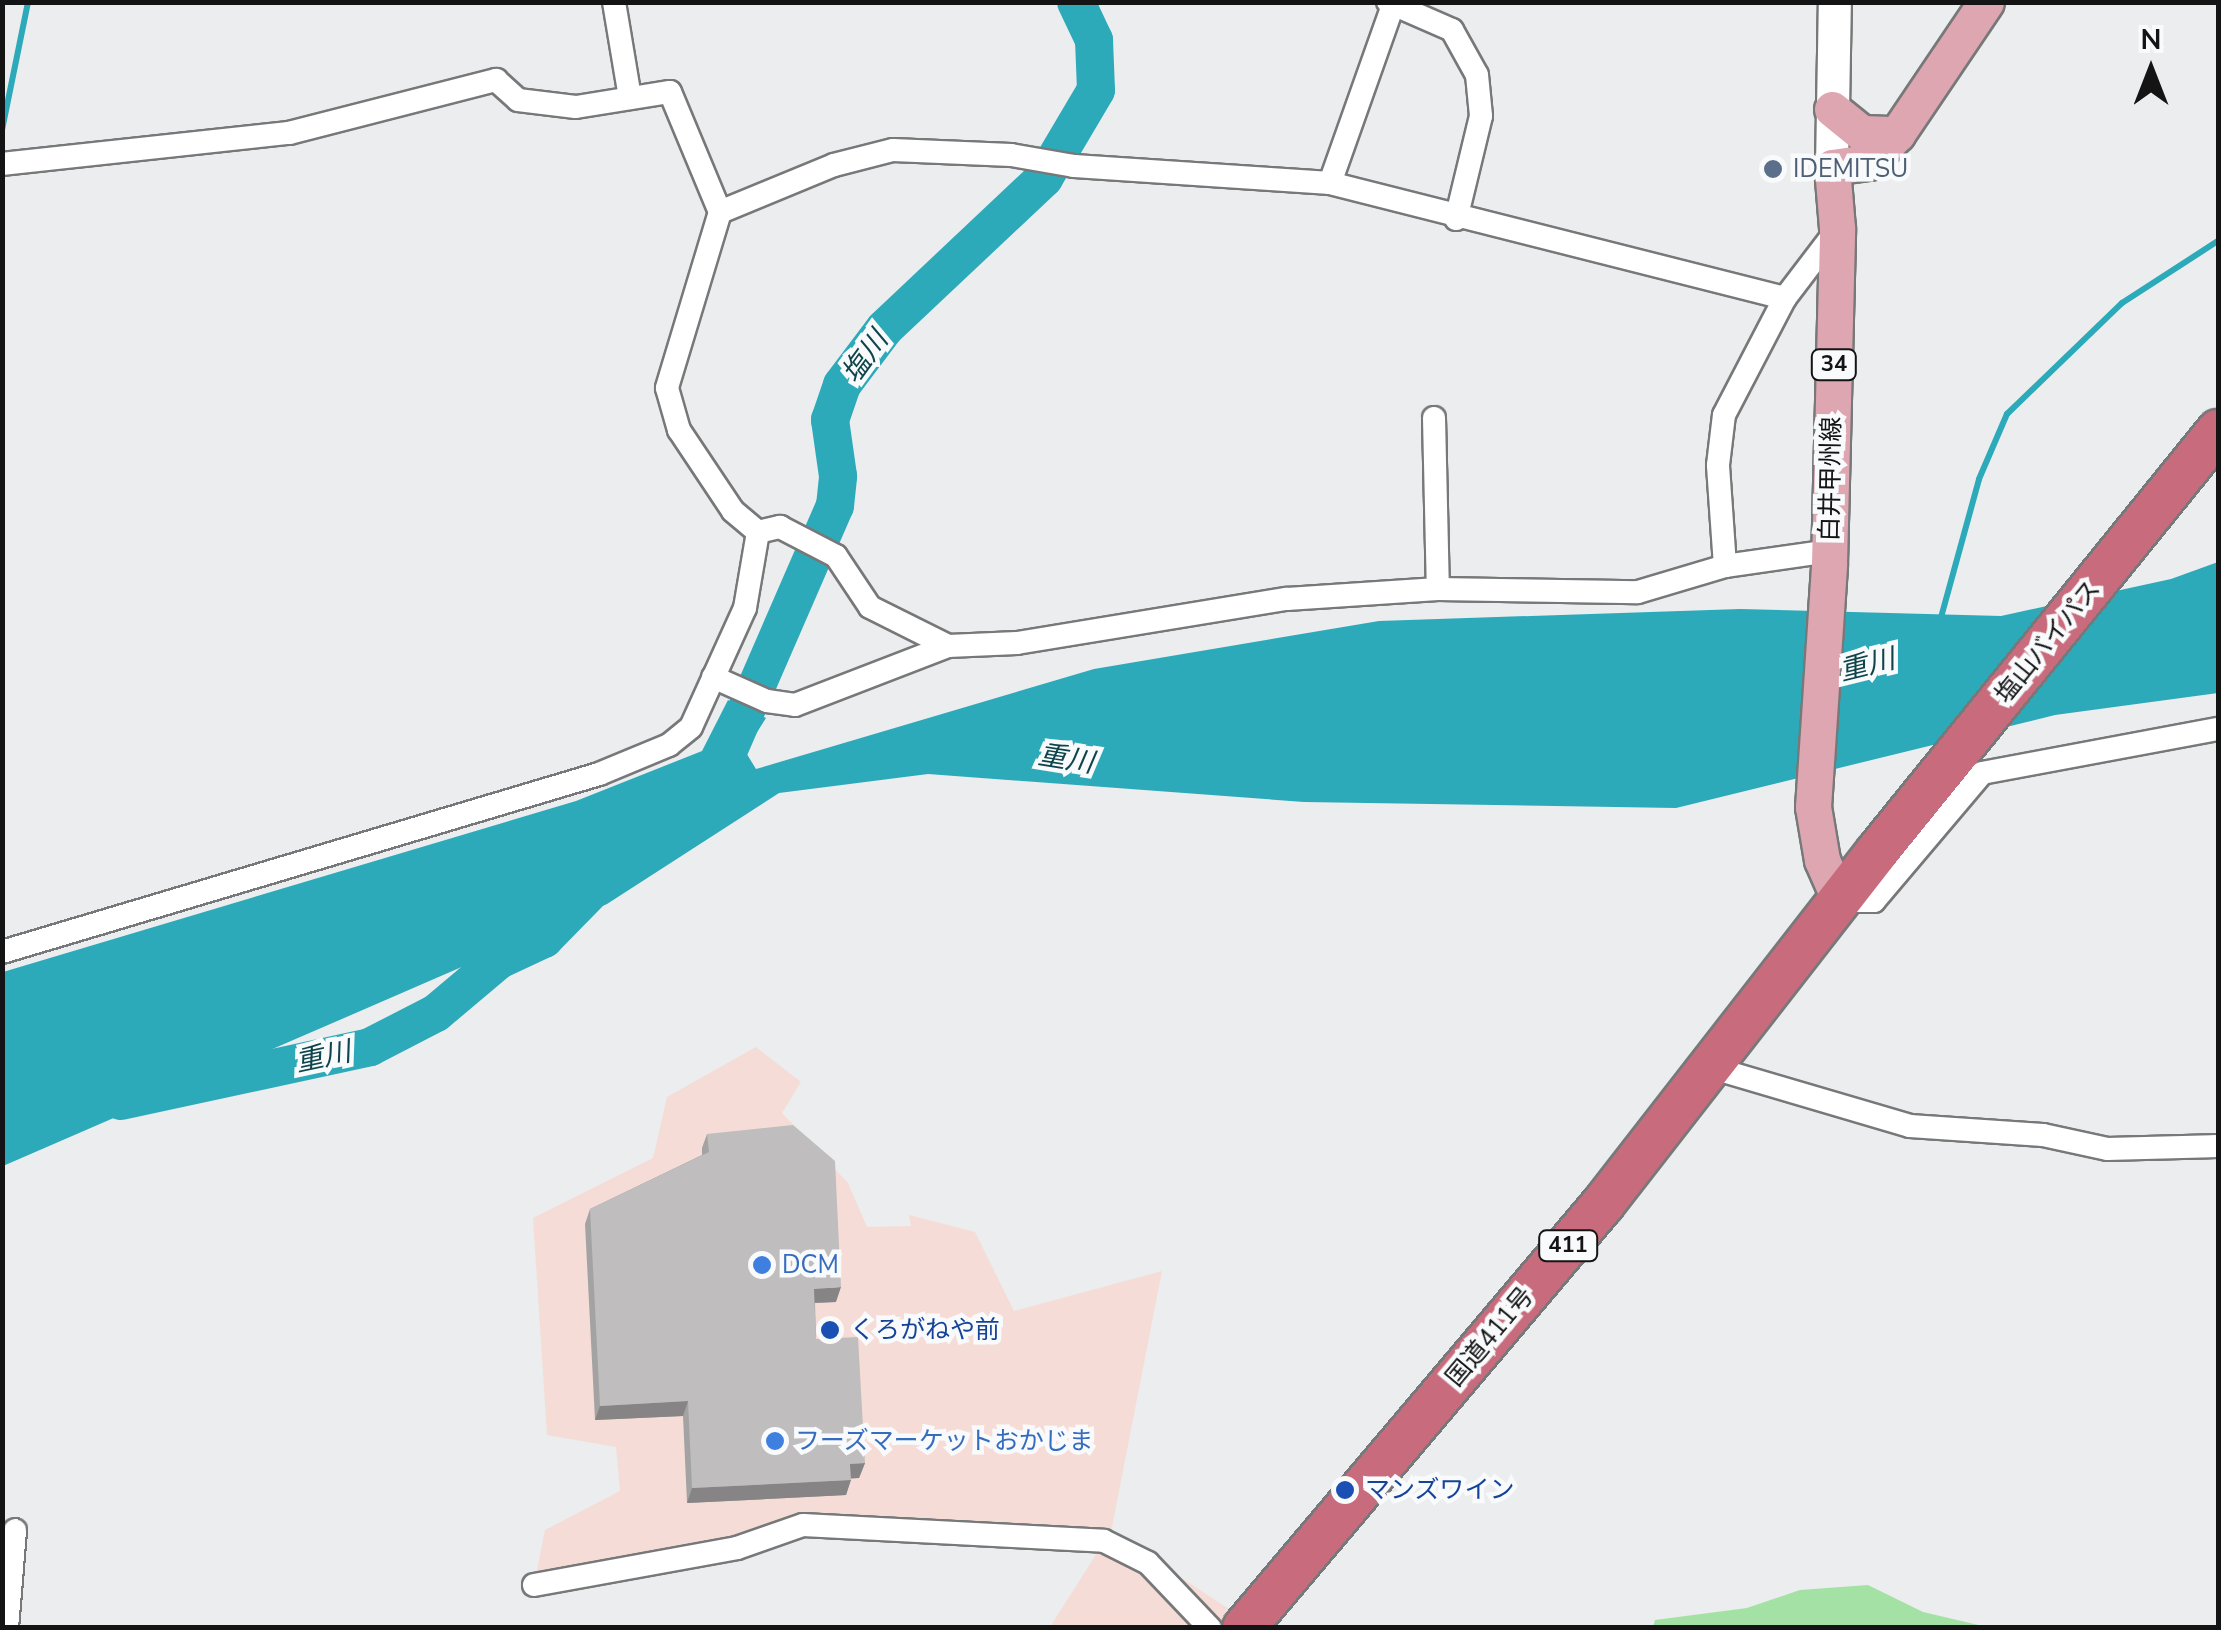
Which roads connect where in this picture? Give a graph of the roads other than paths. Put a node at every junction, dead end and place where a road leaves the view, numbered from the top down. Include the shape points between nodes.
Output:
1 (614, 2) edge
2 (1835, 2) edge
3 (1986, 2) edge
4 (1390, 4) edge
5 (630, 98) junction
6 (1832, 109) junction
7 (1897, 134) junction
8 (2, 164) edge
9 (1832, 167) junction
10 (1330, 183) junction
11 (720, 212) junction
12 (1456, 219) junction
13 (1837, 228) junction
14 (1785, 298) junction
15 (1434, 418) dead end
16 (2207, 455) edge
17 (769, 530) junction
18 (1829, 557) junction
19 (1725, 566) junction
20 (1438, 589) junction
21 (948, 646) junction
22 (713, 676) junction
23 (2218, 729) edge
24 (1876, 852) joint
25 (1840, 901) junction
26 (2, 952) edge
27 (1713, 1068) junction
28 (2218, 1146) edge
29 (16, 1530) dead end
30 (534, 1586) dead end
31 (8, 1628) edge
32 (1210, 1628) edge
33 (1244, 1628) edge

1 - 5 street
2 - 6 street
3 - 7 main road
4 - 10 street
4 - 12 street via 1452,30 1476,75 1481,116
5 - 8 street via 576,106 518,100 496,80 289,133
5 - 11 street via 670,92
6 - 7 main road via 1862,133
6 - 9 street
7 - 9 main road via 1869,162
9 - 13 main road, 白井甲州線 / 34
10 - 11 street via 893,150 834,165
10 - 12 street
11 - 17 street via 668,406 733,510
12 - 14 street
13 - 14 street
13 - 18 main road, 白井甲州線 / 34
14 - 19 street via 1724,414 1718,465
15 - 20 street
16 - 24 highway, 塩山バイパス / 411
17 - 21 street via 836,556 870,606
17 - 22 street via 745,608
18 - 19 street
18 - 25 main road, 白井甲州線 / 34 via 1813,807 1822,860
19 - 20 street via 1638,592
20 - 21 street via 1287,598 1017,643
21 - 22 street via 795,705 767,701
22 - 26 street via 691,727 669,745 599,774
23 - 25 street via 1982,773 1874,901
24 - 25 highway, 国道411号 / 411
25 - 27 highway, 国道411号 / 411
27 - 28 street via 1910,1126 2043,1135 2107,1150
27 - 33 highway, 国道411号 / 411
29 - 31 street
30 - 32 street via 737,1548 804,1524 1104,1540 1148,1563

